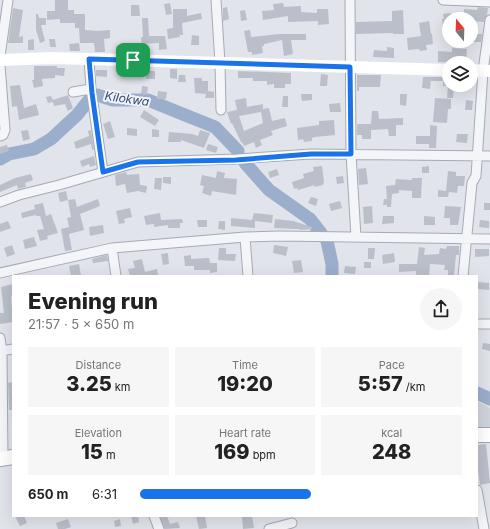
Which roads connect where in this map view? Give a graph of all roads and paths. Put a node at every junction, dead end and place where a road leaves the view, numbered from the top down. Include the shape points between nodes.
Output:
1 (8, 0) edge
2 (216, 0) edge
3 (350, 0) edge
4 (443, 0) edge
5 (490, 2) edge
6 (490, 20) edge
7 (0, 56) edge
8 (89, 59) junction
9 (0, 60) edge
10 (220, 63) junction
11 (0, 65) edge
12 (350, 67) junction
13 (442, 70) edge
14 (487, 71) edge
15 (91, 91) junction
16 (73, 92) dead end
17 (221, 110) dead end
18 (0, 136) edge
19 (351, 154) junction
20 (477, 156) junction
21 (490, 156) edge
22 (103, 172) junction
23 (0, 202) edge
24 (246, 237) junction
25 (356, 237) junction
26 (466, 238) junction
27 (490, 239) edge
28 (112, 248) junction
29 (0, 273) edge
30 (116, 275) edge
31 (248, 275) edge
32 (462, 275) edge
33 (478, 324) edge
34 (490, 324) edge
35 (0, 338) edge
36 (12, 349) edge
37 (1, 351) edge
38 (478, 435) edge
39 (490, 435) edge
40 (5, 458) edge
41 (478, 496) edge
42 (154, 517) edge
43 (292, 523) edge
44 (159, 529) edge
45 (269, 529) edge
46 (484, 529) edge

1 - 7 street
2 - 10 street
3 - 12 street
4 - 5 street
6 - 14 street
8 - 9 street
8 - 10 street
8 - 15 street
10 - 12 street
10 - 17 street
11 - 18 street via 6,130
12 - 13 street
12 - 19 street
14 - 20 street
15 - 16 street
15 - 22 street
19 - 20 street
19 - 22 street via 138,162
19 - 25 street
20 - 21 street
20 - 26 street
22 - 23 street
24 - 25 street
24 - 28 street
24 - 31 street
25 - 26 street
26 - 27 street
26 - 32 street
28 - 29 street
28 - 30 street
33 - 34 street
35 - 37 street
36 - 37 street
37 - 40 street
38 - 39 main road
41 - 46 street
42 - 44 street
43 - 45 street

